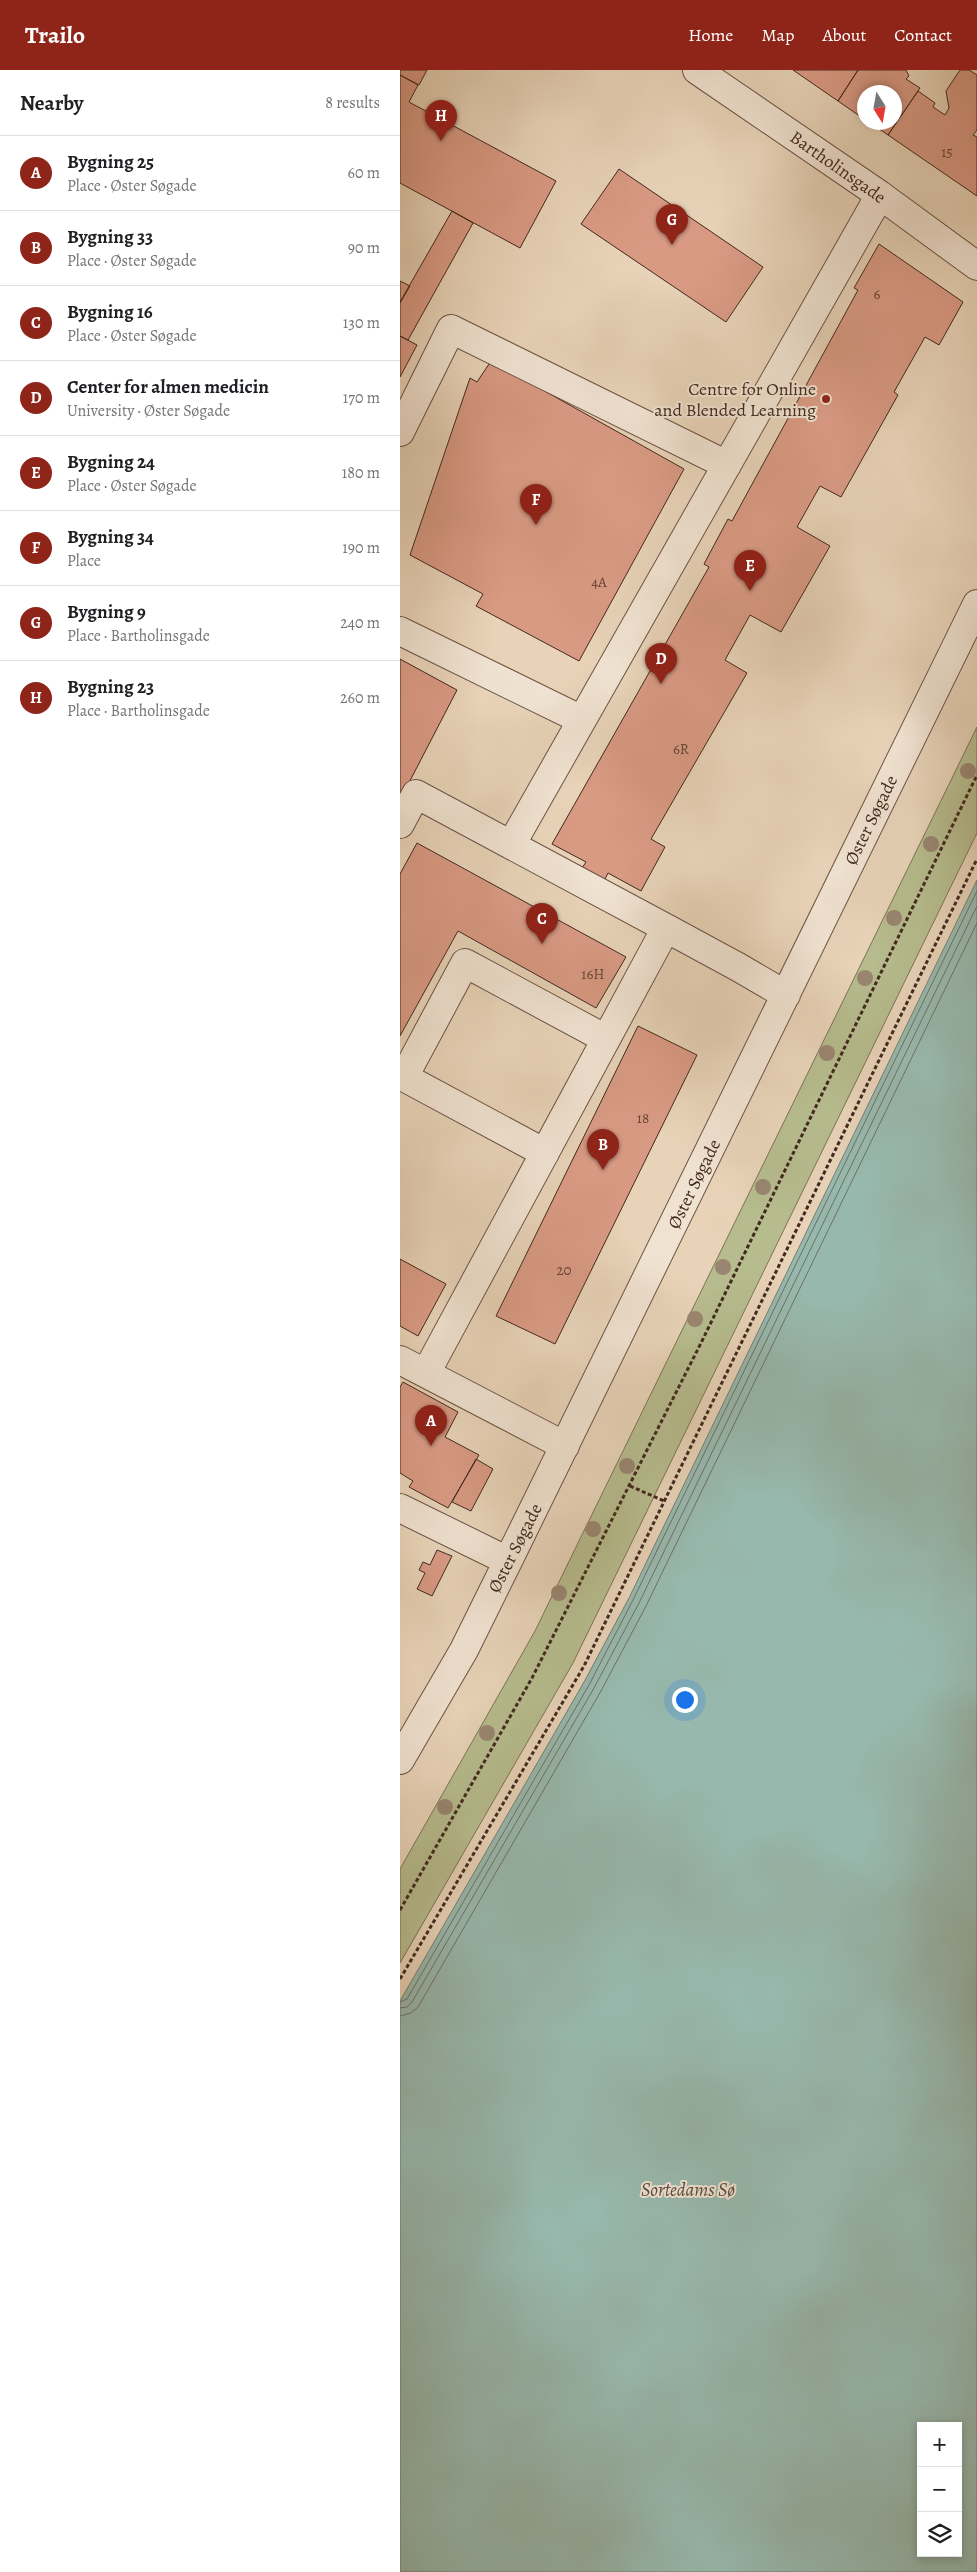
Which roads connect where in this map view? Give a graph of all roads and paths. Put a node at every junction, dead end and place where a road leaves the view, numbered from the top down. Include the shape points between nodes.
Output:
1 (697, 70) edge
2 (880, 195) junction
3 (977, 266) edge
4 (400, 432) edge
5 (727, 465) junction
6 (977, 604) edge
7 (400, 631) edge
8 (582, 720) junction
9 (977, 775) edge
10 (400, 824) edge
11 (511, 845) junction
12 (977, 859) edge
13 (666, 928) junction
14 (786, 995) junction
15 (606, 1039) junction
16 (402, 1076) edge
17 (545, 1153) junction
18 (400, 1360) edge
19 (426, 1373) junction
20 (565, 1446) junction
21 (630, 1486) junction
22 (664, 1502) junction
23 (400, 1508) edge
24 (508, 1561) junction
25 (400, 1760) edge
26 (400, 1910) edge
27 (400, 1979) edge

1 - 2 street, Bartholinsgade
2 - 3 street, Bartholinsgade
2 - 5 street
4 - 5 street via 451,329
5 - 8 street
6 - 14 street, Øster Søgade
7 - 8 street
8 - 11 street
9 - 21 path
10 - 11 street via 416,794
11 - 13 street
12 - 22 path
13 - 14 street
13 - 15 street
14 - 20 street, Øster Søgade
15 - 16 street via 465,963
15 - 17 street
16 - 17 street
17 - 19 street
18 - 19 street
19 - 20 street
20 - 24 street, Øster Søgade
21 - 22 path
21 - 26 path via 532,1678
22 - 27 path via 584,1666
23 - 24 street
24 - 25 street, Øster Søgade via 464,1650

